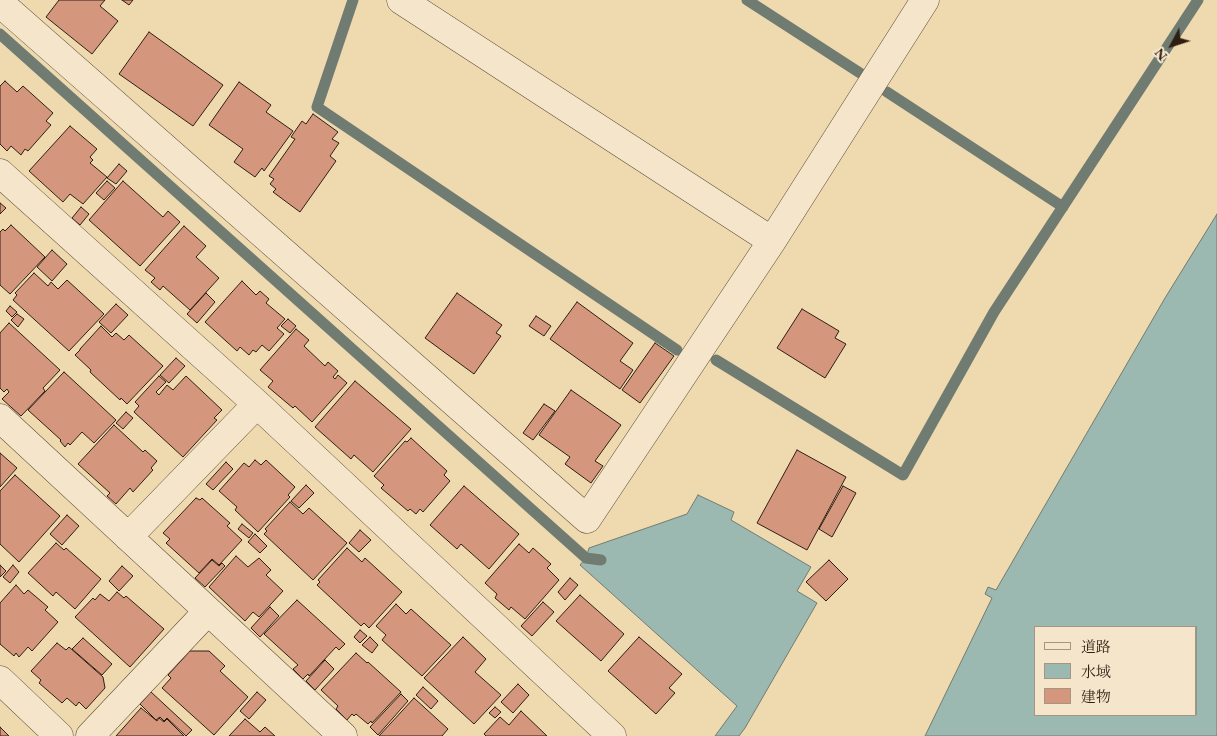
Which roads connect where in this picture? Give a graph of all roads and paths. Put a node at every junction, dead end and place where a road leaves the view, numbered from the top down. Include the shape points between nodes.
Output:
1 (401, 0) edge
2 (924, 0) edge
3 (0, 3) edge
4 (0, 173) edge
5 (772, 241) junction
6 (256, 404) junction
7 (0, 418) edge
8 (128, 537) junction
9 (208, 612) junction
10 (0, 680) edge
11 (60, 736) edge
12 (90, 736) edge
13 (343, 736) edge
14 (612, 736) edge

1 - 5 street
2 - 5 street
3 - 5 street via 587,519
4 - 6 street
6 - 8 street
6 - 14 street
7 - 8 street
8 - 9 street
9 - 12 street
9 - 13 street
10 - 11 street

